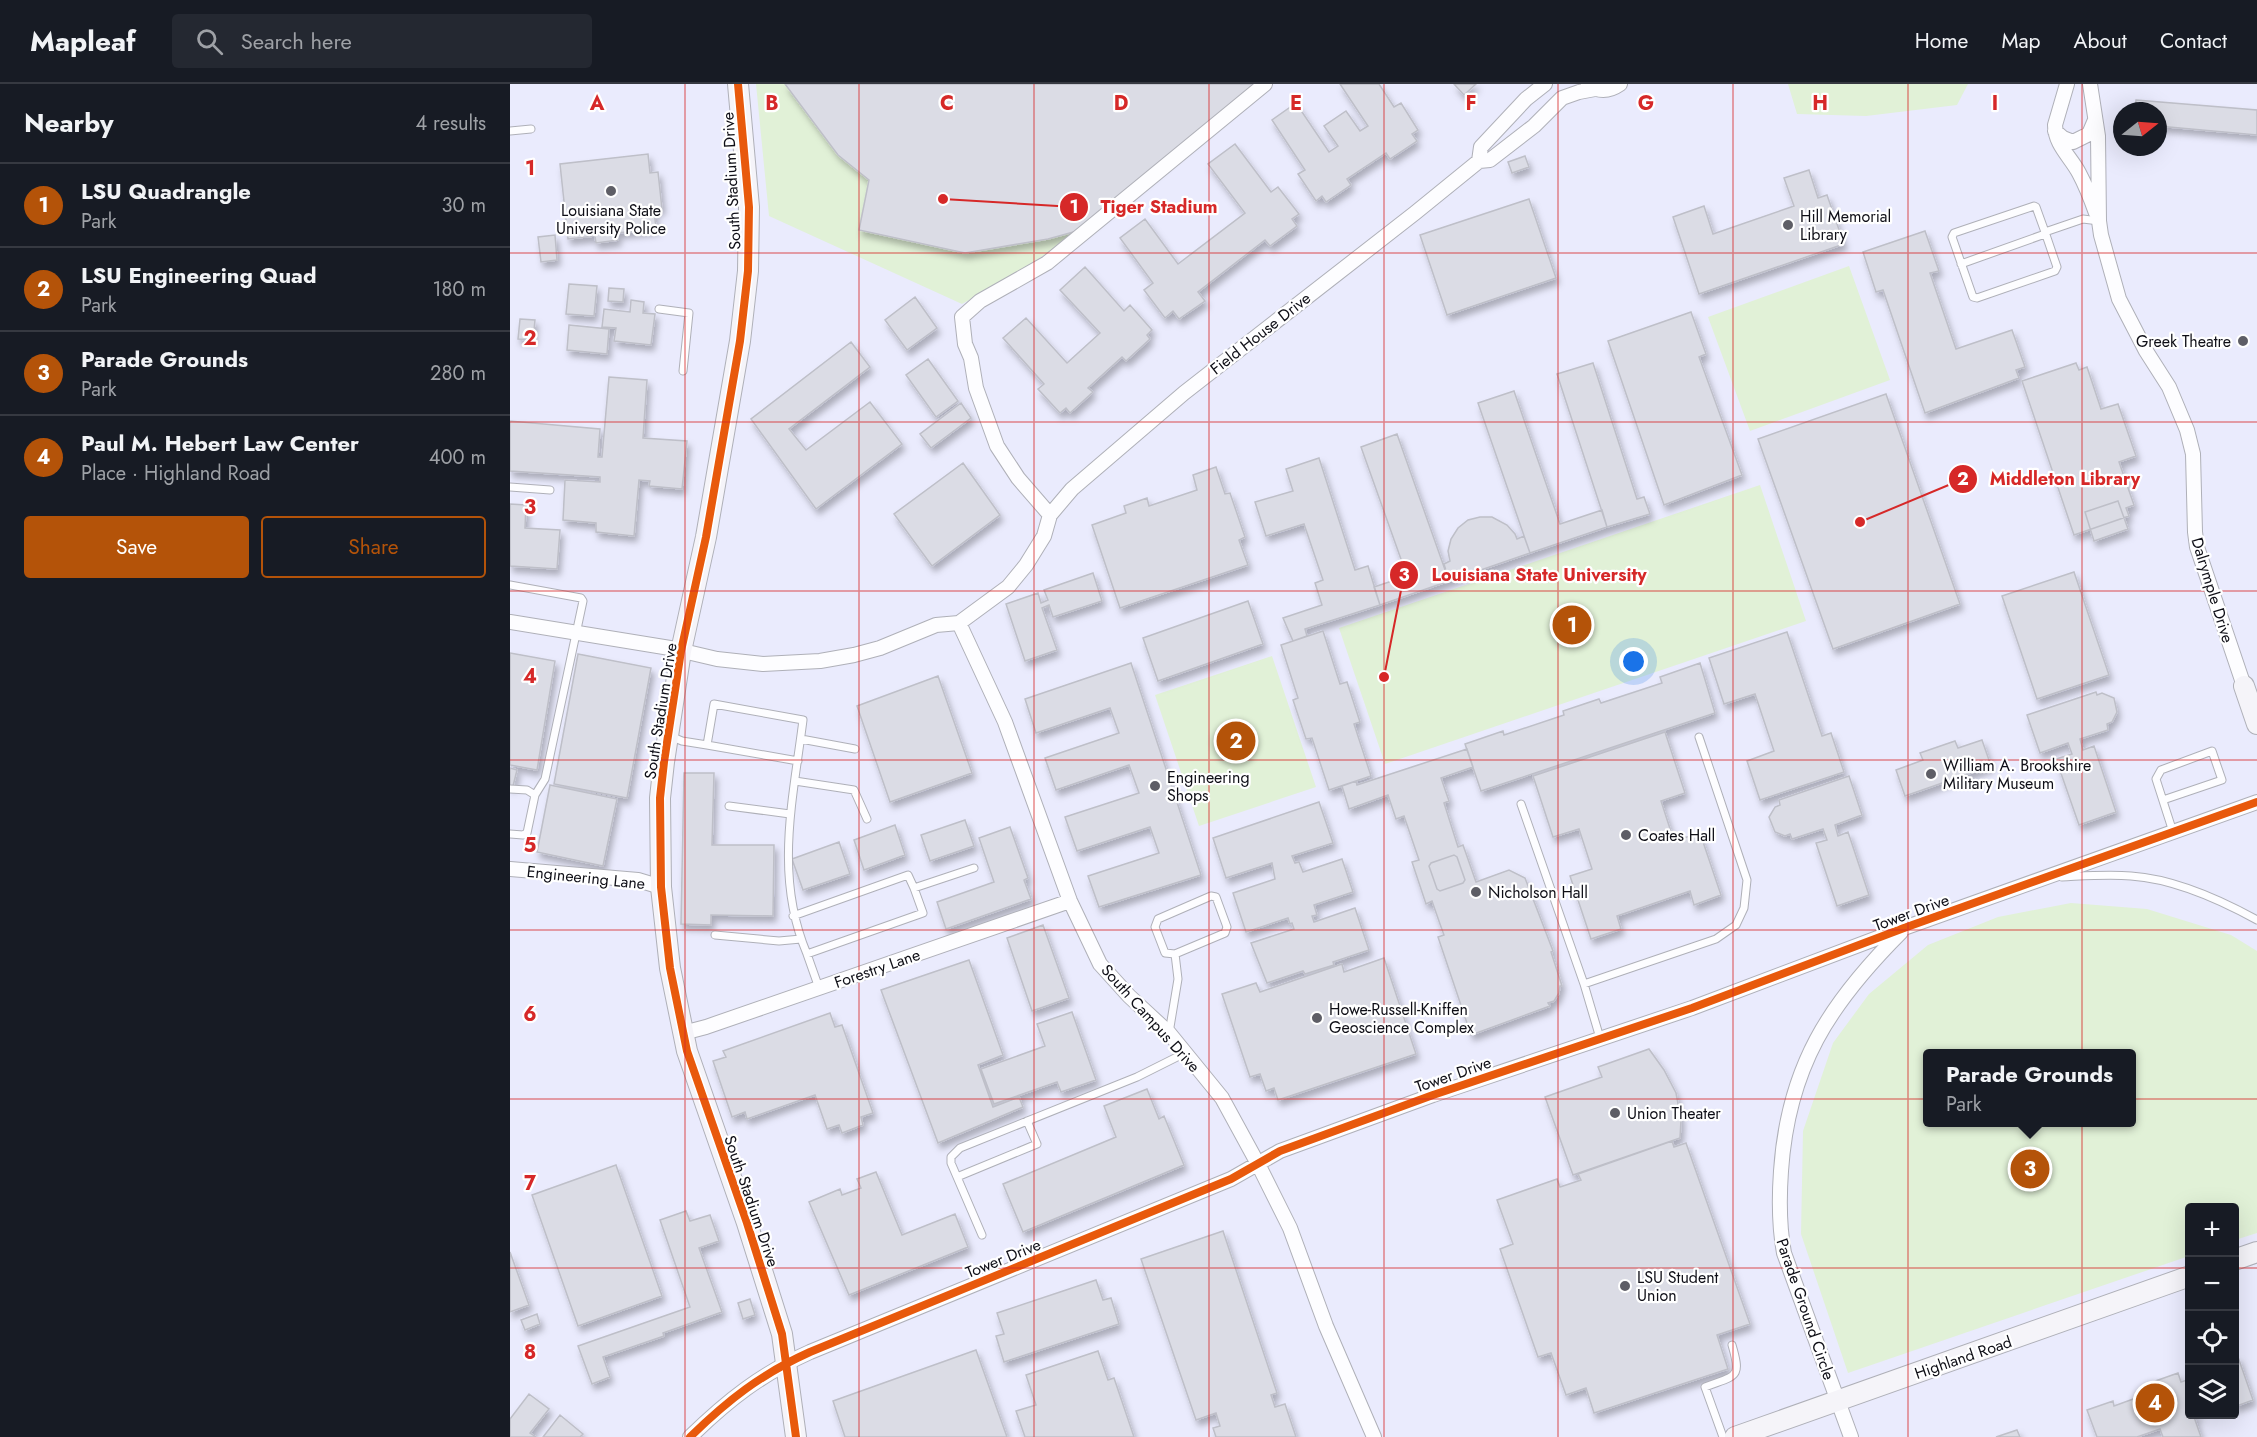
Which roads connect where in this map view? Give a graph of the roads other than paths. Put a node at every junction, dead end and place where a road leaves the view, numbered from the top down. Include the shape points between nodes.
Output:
1 (738, 84) edge
2 (1265, 84) edge
3 (1545, 84) edge
4 (1620, 84) edge
5 (2067, 84) edge
6 (2090, 84) edge
7 (1590, 87) edge
8 (2096, 118) junction
9 (531, 129) dead end
10 (510, 131) edge
11 (2055, 131) junction
12 (1479, 161) junction
13 (2099, 221) junction
14 (2045, 233) junction
15 (1961, 264) junction
16 (659, 309) dead end
17 (683, 371) dead end
18 (510, 487) edge
19 (550, 490) dead end
20 (1050, 515) junction
21 (510, 585) edge
22 (510, 622) edge
23 (959, 623) junction
24 (577, 633) junction
25 (681, 651) junction
26 (2244, 686) joint
27 (2255, 714) edge
28 (668, 735) junction
29 (1699, 736) dead end
30 (801, 739) junction
31 (706, 745) junction
32 (855, 749) dead end
33 (798, 761) junction
34 (795, 781) junction
35 (510, 789) edge
36 (535, 795) junction
37 (2163, 800) junction
38 (2257, 802) edge
39 (1521, 804) dead end
40 (729, 806) dead end
41 (790, 814) junction
42 (867, 819) dead end
43 (2173, 832) junction
44 (510, 834) edge
45 (974, 868) dead end
46 (510, 869) edge
47 (2047, 877) junction
48 (661, 887) junction
49 (914, 888) junction
50 (1070, 901) junction
51 (793, 916) junction
52 (2257, 920) edge
53 (1904, 928) junction
54 (715, 935) dead end
55 (801, 939) junction
56 (807, 954) junction
57 (1175, 954) junction
58 (1584, 984) junction
59 (819, 988) junction
60 (683, 1033) junction
61 (1169, 1033) junction
62 (1600, 1038) junction
63 (1185, 1053) junction
64 (1028, 1121) junction
65 (1258, 1164) junction
66 (957, 1177) junction
67 (982, 1235) dead end
68 (2257, 1252) edge
69 (2239, 1259) edge
70 (2185, 1278) edge
71 (1732, 1345) dead end
72 (787, 1364) junction
73 (1838, 1402) junction
74 (690, 1437) edge
75 (796, 1437) edge
76 (1374, 1437) edge
77 (1723, 1437) edge
78 (1735, 1437) edge
79 (1851, 1437) edge

1 - 25 street, South Stadium Drive via 750,229 745,302 706,537
2 - 20 street via 1047,263 980,301 962,317 976,388 997,446
3 - 12 street, Field House Drive via 1481,147
4 - 7 street, Field House Drive via 1611,89
5 - 11 street
6 - 8 street, Dalrymple Drive
7 - 12 street, Field House Drive via 1562,98 1490,160
8 - 11 street via 2089,134 2073,142
8 - 13 street, Dalrymple Drive
9 - 10 lane
11 - 13 street, Dalrymple Drive via 2085,185
12 - 20 street, Field House Drive via 1184,393 1067,493
13 - 14 lane via 2083,219
13 - 26 street, Dalrymple Drive via 2119,299 2176,400 2187,430 2194,466 2197,547
14 - 15 lane
14 - 15 lane via 2036,207 2032,206 1953,233
14 - 15 lane via 2055,271 1975,299
16 - 17 lane via 689,313
18 - 19 lane
20 - 23 street, Field House Drive via 1044,536 1008,587
21 - 24 lane via 581,598
22 - 24 street
23 - 25 street via 936,625 880,648 820,661 763,664
23 - 50 street, South Campus Drive via 1005,722
24 - 25 street
24 - 36 lane via 545,778
25 - 28 street, South Stadium Drive
26 - 27 street, Dalrymple Drive
28 - 31 lane
28 - 48 street, South Stadium Drive via 660,798
29 - 58 lane via 1747,880 1744,908 1736,925 1716,939
30 - 31 lane via 803,720 714,704
30 - 32 lane
30 - 33 lane
31 - 33 lane
33 - 34 lane
34 - 41 lane
34 - 42 lane via 854,790
35 - 36 lane
36 - 44 lane via 527,833
37 - 37 lane via 2156,779 2161,770 2212,751 2222,780
37 - 43 lane
38 - 43 street, Tower Drive
39 - 58 lane
40 - 41 lane
41 - 51 lane via 787,833
43 - 47 street, Tower Drive
45 - 49 lane
46 - 48 street, Engineering Lane via 638,880
47 - 52 lane via 2130,875 2215,899
47 - 53 street, Tower Drive
48 - 60 street, South Stadium Drive via 670,968
49 - 51 lane via 908,875
49 - 56 lane via 922,913
50 - 59 street, Forestry Lane
50 - 61 street, South Campus Drive via 1100,964
51 - 55 lane
53 - 62 street, Tower Drive via 1692,1008
53 - 73 street, Parade Ground Circle via 1866,967 1831,1014 1795,1086 1784,1132 1780,1233
54 - 55 lane via 779,941
55 - 56 lane
56 - 59 lane
57 - 57 lane via 1225,933 1227,927 1216,897 1158,919 1155,927 1165,954
57 - 61 lane via 1178,979
58 - 62 lane
59 - 60 street, Forestry Lane
60 - 72 street, South Stadium Drive via 782,1334
61 - 63 street, South Campus Drive
62 - 65 street, Tower Drive via 1280,1151
63 - 64 lane
63 - 65 street, South Campus Drive via 1222,1098
64 - 66 lane via 960,1148 951,1156
64 - 66 lane via 1037,1144
65 - 72 street, Tower Drive via 1231,1179
65 - 76 street, South Campus Drive via 1290,1228 1326,1326
66 - 67 lane
68 - 69 street
70 - 73 street, Highland Road
71 - 77 lane via 1736,1371 1706,1388
72 - 74 street, Tower Drive via 735,1396
72 - 75 street, South Stadium Drive
73 - 78 street, Highland Road
73 - 79 street, Parade Ground Circle

